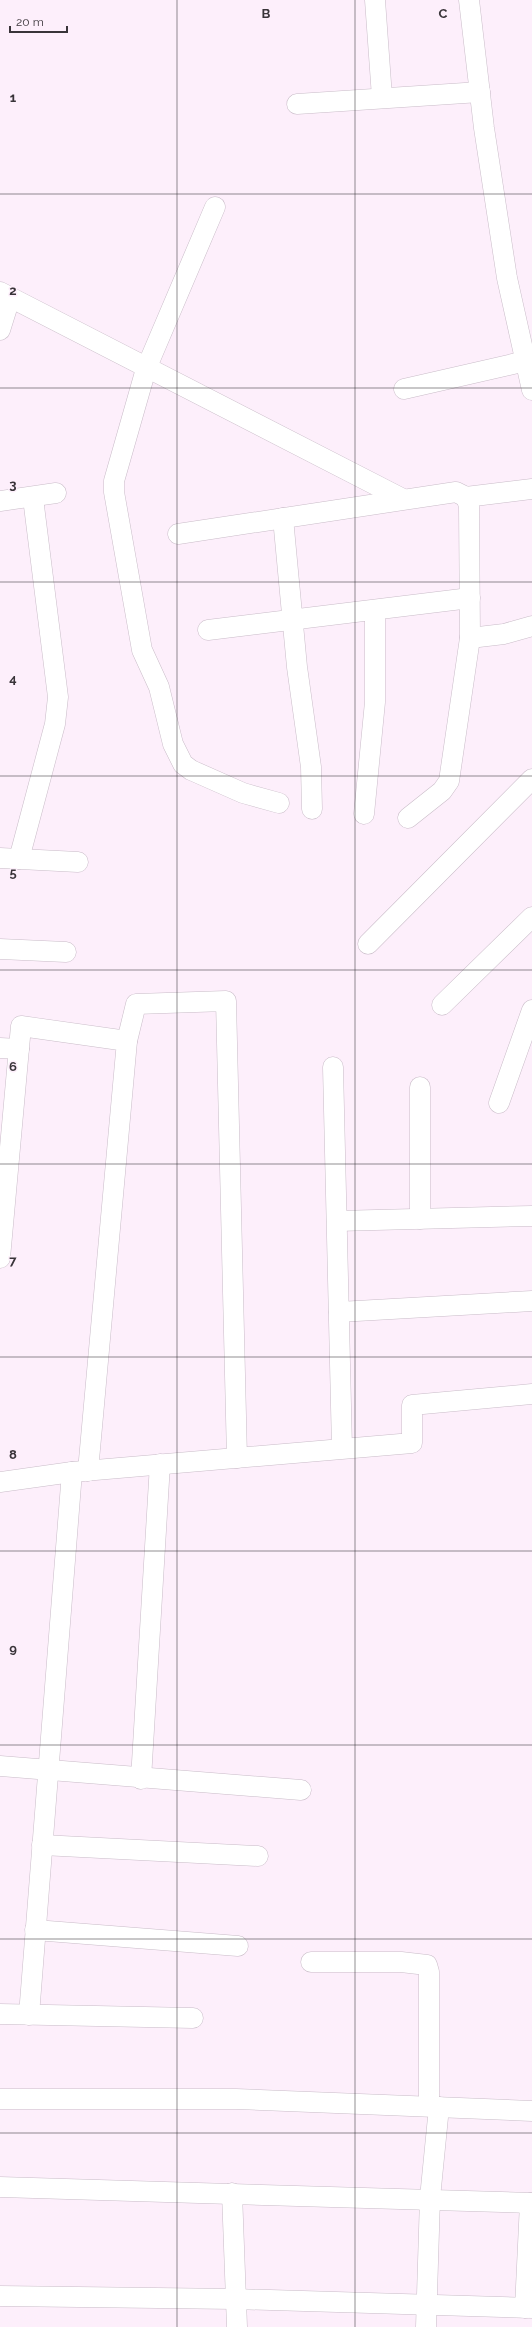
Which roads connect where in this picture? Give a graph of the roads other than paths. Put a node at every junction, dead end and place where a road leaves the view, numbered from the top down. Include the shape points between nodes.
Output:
1 (375, 0) edge
2 (469, 0) edge
3 (480, 92) junction
4 (382, 97) junction
5 (297, 104) dead end
6 (215, 207) dead end
7 (5, 295) edge
8 (0, 330) edge
9 (526, 362) junction
10 (146, 368) junction
11 (404, 389) dead end
12 (532, 390) edge
13 (532, 489) edge
14 (56, 493) dead end
15 (466, 497) junction
16 (33, 498) junction
17 (403, 499) junction
18 (0, 501) edge
19 (283, 518) junction
20 (178, 534) dead end
21 (470, 598) junction
22 (375, 610) junction
23 (293, 621) junction
24 (532, 626) edge
25 (208, 630) dead end
26 (470, 638) junction
27 (532, 779) edge
28 (279, 803) dead end
29 (312, 809) dead end
30 (364, 814) dead end
31 (408, 818) dead end
32 (9, 858) edge
33 (78, 862) dead end
34 (532, 916) edge
35 (368, 944) dead end
36 (0, 949) edge
37 (66, 952) dead end
38 (442, 1004) dead end
39 (532, 1010) edge
40 (126, 1041) junction
41 (9, 1048) edge
42 (333, 1067) dead end
43 (420, 1087) dead end
44 (499, 1103) dead end
45 (532, 1216) edge
46 (420, 1219) junction
47 (336, 1221) junction
48 (0, 1258) edge
49 (532, 1301) edge
50 (338, 1312) junction
51 (532, 1394) edge
52 (342, 1448) junction
53 (237, 1458) junction
54 (160, 1464) junction
55 (80, 1471) junction
56 (0, 1482) edge
57 (0, 1766) edge
58 (48, 1771) junction
59 (141, 1778) junction
60 (301, 1790) dead end
61 (42, 1846) junction
62 (258, 1856) dead end
63 (35, 1930) junction
64 (238, 1946) dead end
65 (311, 1962) dead end
66 (0, 2014) edge
67 (29, 2015) junction
68 (193, 2018) dead end
69 (0, 2099) edge
70 (434, 2107) junction
71 (532, 2111) edge
72 (0, 2187) edge
73 (232, 2193) junction
74 (430, 2198) junction
75 (531, 2203) edge
76 (0, 2296) edge
77 (235, 2299) junction
78 (425, 2304) junction
79 (529, 2308) edge
80 (237, 2327) edge
81 (426, 2327) edge

1 - 4 street
2 - 3 street
3 - 4 street
3 - 9 street via 507,278
4 - 5 street
6 - 10 street
7 - 8 street
7 - 10 street
9 - 11 street
9 - 12 street
10 - 17 street
10 - 28 street via 114,481 142,650 159,687 173,744 183,764 243,793
13 - 15 street
14 - 16 street
15 - 17 street via 456,492
15 - 21 street via 469,506
16 - 18 street
16 - 32 street via 58,697 55,724
17 - 19 street
19 - 20 street
19 - 23 street
21 - 22 street
21 - 26 street
22 - 23 street
22 - 30 street via 375,702
23 - 25 street
23 - 29 street via 311,767
24 - 26 street via 504,634
26 - 31 street via 449,781
27 - 35 street
32 - 33 street
34 - 38 street
36 - 37 street
39 - 44 street
40 - 41 street via 21,1026
40 - 53 street via 136,1004 226,1001
40 - 55 street
41 - 48 street
42 - 47 street
43 - 46 street
45 - 46 street
46 - 47 street
47 - 50 street
49 - 50 street
50 - 52 street
51 - 52 street via 412,1405 412,1443
52 - 53 street
53 - 54 street
54 - 55 street
54 - 59 street
55 - 56 street
55 - 58 street
57 - 58 street
58 - 59 street
58 - 61 street
59 - 60 street
61 - 62 street
61 - 63 street
63 - 64 street
63 - 67 street
65 - 70 street via 401,1962 427,1965
66 - 67 street
67 - 68 street
69 - 70 street via 236,2099
70 - 71 street
70 - 74 street
72 - 73 street
73 - 74 street
73 - 77 street
74 - 75 street
74 - 78 street
75 - 79 street
76 - 77 street
77 - 78 street
77 - 80 street
78 - 79 street
78 - 81 street

